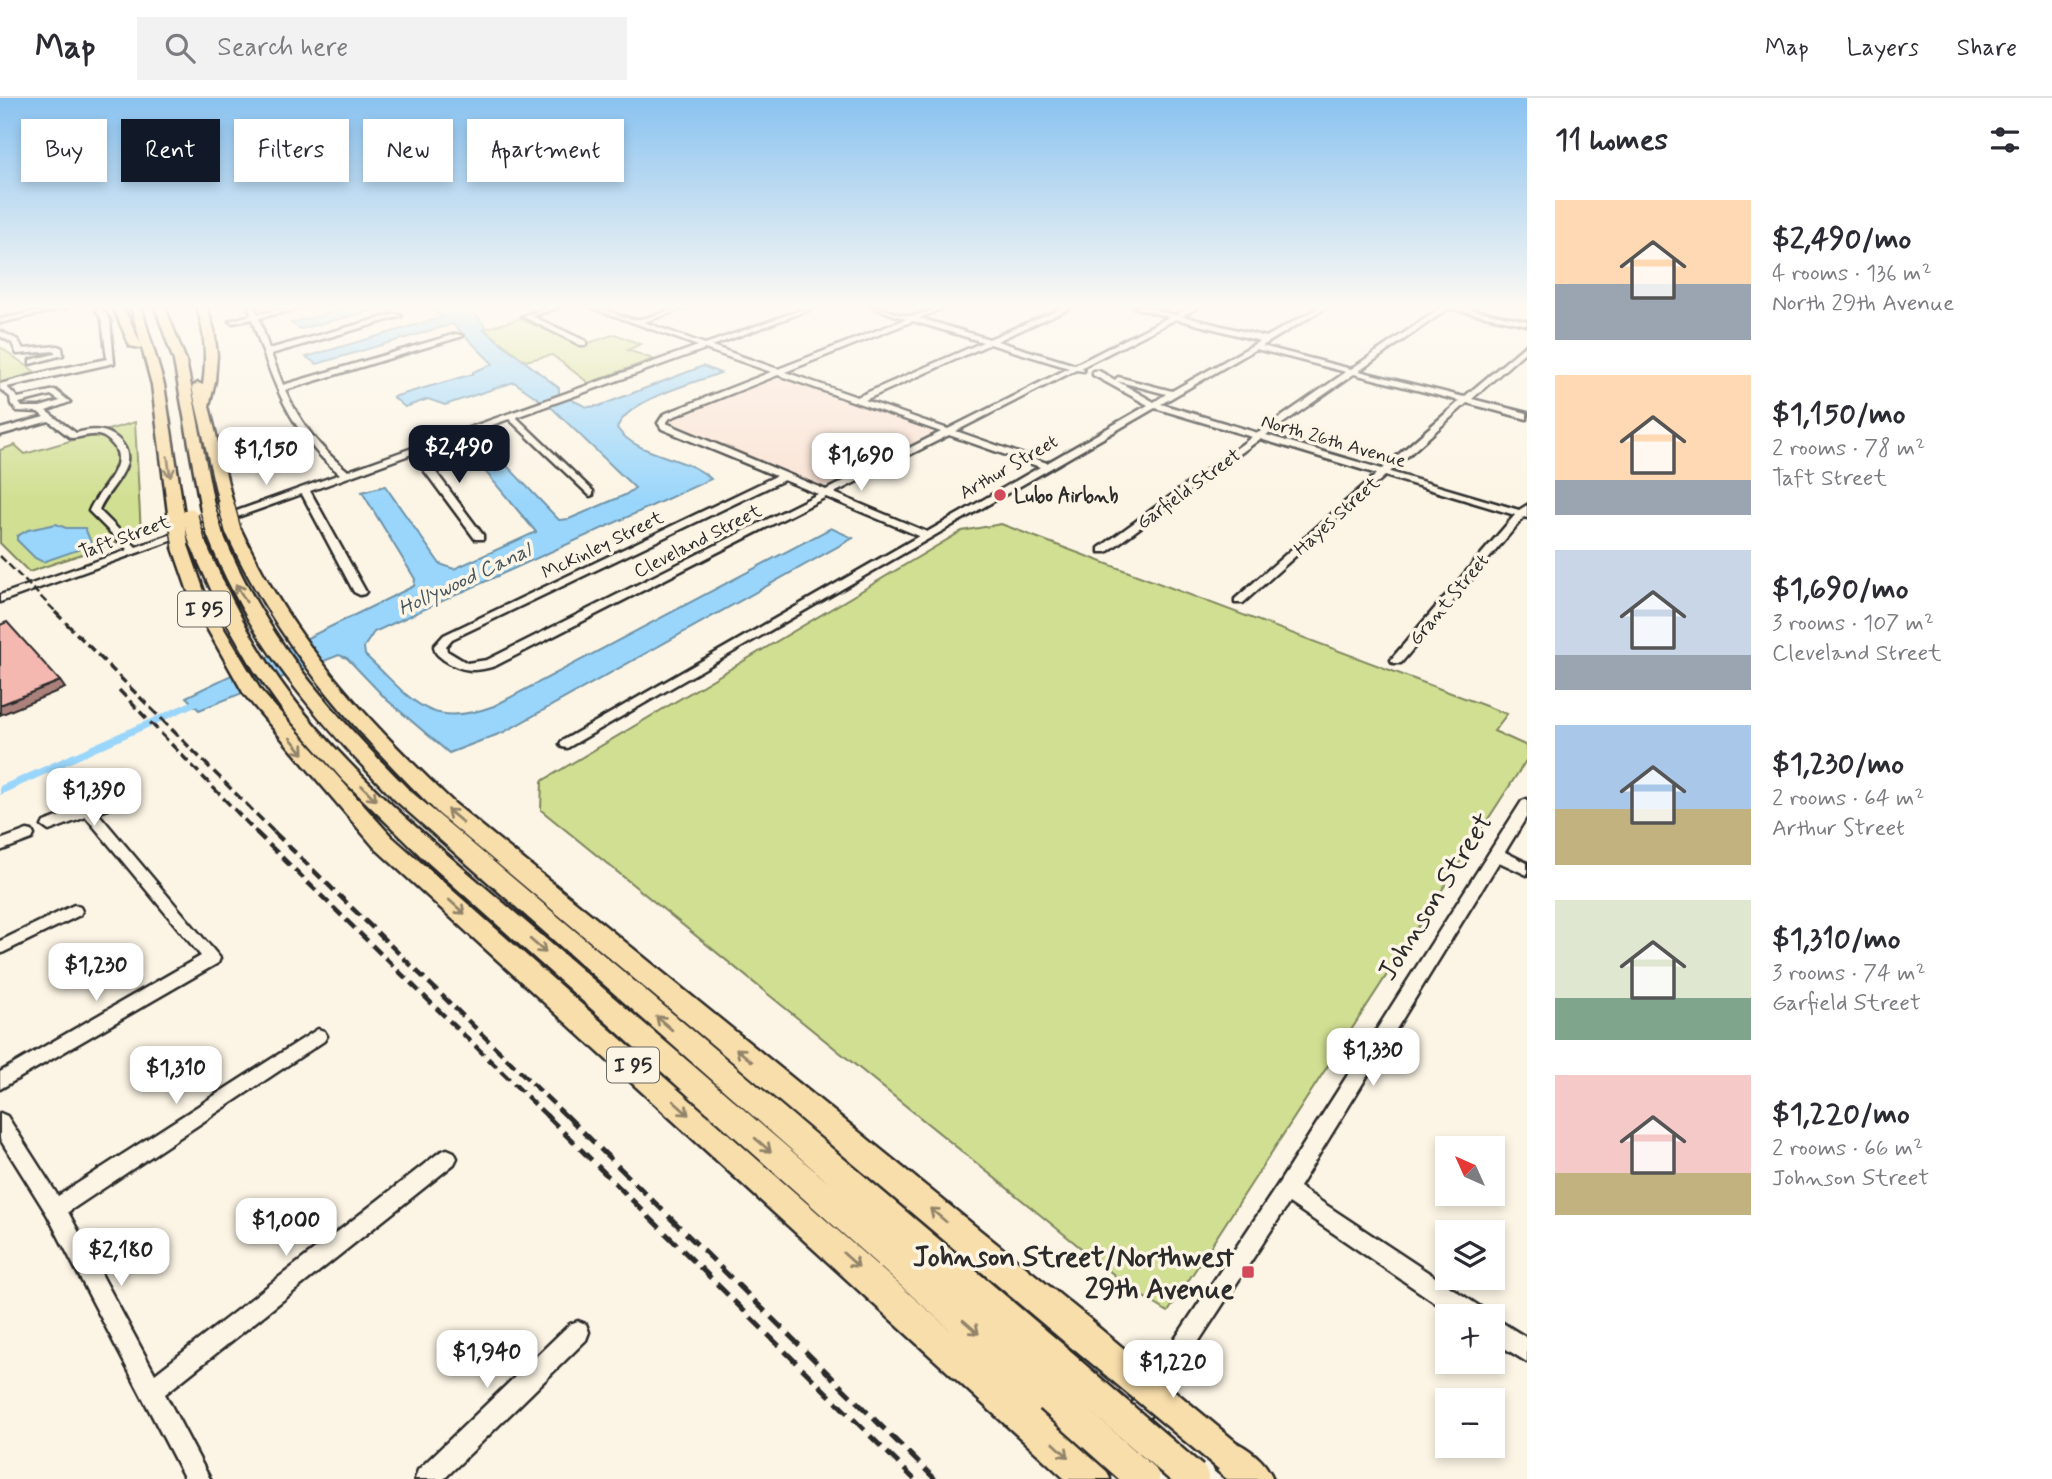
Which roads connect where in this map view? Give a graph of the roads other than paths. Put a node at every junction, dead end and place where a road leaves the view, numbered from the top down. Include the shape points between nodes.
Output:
1 (58, 371) edge
2 (146, 371) edge
3 (154, 371) edge
4 (167, 371) edge
5 (182, 371) edge
6 (194, 371) edge
7 (208, 371) edge
8 (274, 371) edge
9 (342, 371) edge
10 (633, 371) edge
11 (922, 371) edge
12 (1067, 371) edge
13 (1091, 371) edge
14 (1213, 371) edge
15 (1352, 371) edge
16 (1354, 371) edge
17 (1498, 371) edge
18 (776, 372) joint
19 (49, 373) joint
20 (1096, 373) junction
21 (0, 386) edge
22 (280, 390) junction
23 (1174, 394) junction
24 (857, 400) junction
25 (1465, 400) junction
26 (16, 401) junction
27 (1154, 405) junction
28 (203, 406) junction
29 (40, 410) junction
30 (162, 413) junction
31 (510, 416) junction
32 (1527, 416) edge
33 (50, 418) junction
34 (0, 432) edge
35 (948, 432) junction
36 (1259, 436) junction
37 (414, 450) junction
38 (1048, 467) junction
39 (1384, 473) junction
40 (346, 474) junction
41 (782, 477) junction
42 (304, 489) junction
43 (590, 493) dead end
44 (824, 495) junction
45 (1525, 512) edge
46 (183, 519) junction
47 (928, 536) junction
48 (479, 537) dead end
49 (189, 544) junction
50 (134, 550) junction
51 (1103, 550) dead end
52 (360, 592) dead end
53 (0, 599) edge
54 (1239, 601) dead end
55 (265, 653) junction
56 (1397, 660) dead end
57 (475, 669) joint
58 (284, 682) junction
59 (567, 744) dead end
60 (126, 797) dead end
61 (1527, 804) edge
62 (89, 811) junction
63 (49, 826) dead end
64 (27, 835) dead end
65 (0, 846) edge
66 (1495, 854) junction
67 (1527, 869) edge
68 (74, 911) dead end
69 (0, 948) edge
70 (318, 1036) dead end
71 (0, 1081) edge
72 (0, 1122) edge
73 (447, 1158) dead end
74 (1286, 1190) junction
75 (55, 1209) junction
76 (1456, 1304) edge
77 (579, 1332) dead end
78 (1505, 1336) edge
79 (1527, 1351) edge
80 (151, 1391) junction
81 (1049, 1396) junction
82 (1242, 1468) edge
83 (1192, 1478) edge
84 (198, 1479) edge
85 (427, 1479) edge
86 (1094, 1479) edge
87 (1143, 1479) edge

1 - 19 street
2 - 30 highway
3 - 30 highway, I 95
4 - 46 highway
55 -> 5 highway, bridge via 215,534
6 - 28 highway, I 95
7 - 28 highway
8 - 22 street
9 - 22 street
10 - 31 street, Taft Street
11 - 24 street
12 - 35 street, Cleveland Street
13 - 20 street, North 26th Avenue
14 - 23 street, Arthur Street
15 - 36 street, Garfield Street
16 - 25 street
17 - 25 street, Hayes Street
18 - 24 street
18 - 41 street via 662,422
19 - 21 street
20 - 23 street, North 26th Avenue
20 - 27 street, North 26th Avenue
21 - 26 street
22 - 40 street via 313,443
23 - 27 street, Arthur Street
24 - 35 street
25 - 32 street
25 - 39 street, Hayes Street
26 - 29 street via 20,408
26 - 29 street via 52,392 66,402
27 - 36 street, North 26th Avenue
27 - 38 street, Arthur Street
28 - 58 highway, I 95, bridge via 233,530 294,640
29 - 33 street
30 -> 46 highway, I 95
31 - 37 street, Taft Street
31 - 43 street
33 - 34 street
33 - 50 street via 74,436 94,430 119,445 121,469 94,510
35 - 38 street
35 - 44 street, Cleveland Street
36 - 39 street, North 26th Avenue
36 - 51 street, Garfield Street
37 - 40 street, Taft Street
37 - 48 street
38 - 47 street, Arthur Street
39 - 45 street, North 26th Avenue
39 - 54 street, Hayes Street
40 - 42 street, Taft Street
41 - 44 street
41 - 57 street, McKinley Street via 448,636 440,652 463,668
42 - 50 street, Taft Street
42 - 52 street
44 - 47 street
44 - 57 street, Cleveland Street
45 - 56 street, Grant Street
46 - 49 highway, I 95, bridge
47 - 59 street, Arthur Street
49 - 55 highway via 223,601
49 - 58 highway, I 95 via 199,600 236,665
50 - 53 street, Taft Street
55 - 58 highway
81 -> 58 highway
58 -> 81 highway, I 95 via 383,842
82 -> 58 highway, I 95, bridge via 447,809 380,744
60 - 62 street
61 - 66 street, Johnson Street
62 - 63 street
62 - 71 street via 212,958
64 - 65 street
66 - 67 street
66 - 74 street, Johnson Street
68 - 69 street
70 - 75 street
72 - 75 street
73 - 80 street
74 - 76 street
74 - 86 street, Johnson Street
75 - 80 street
77 - 85 street
78 - 79 street
80 - 84 street
81 - 83 highway, bridge
81 -> 86 highway, I 95
81 - 87 highway, bridge

